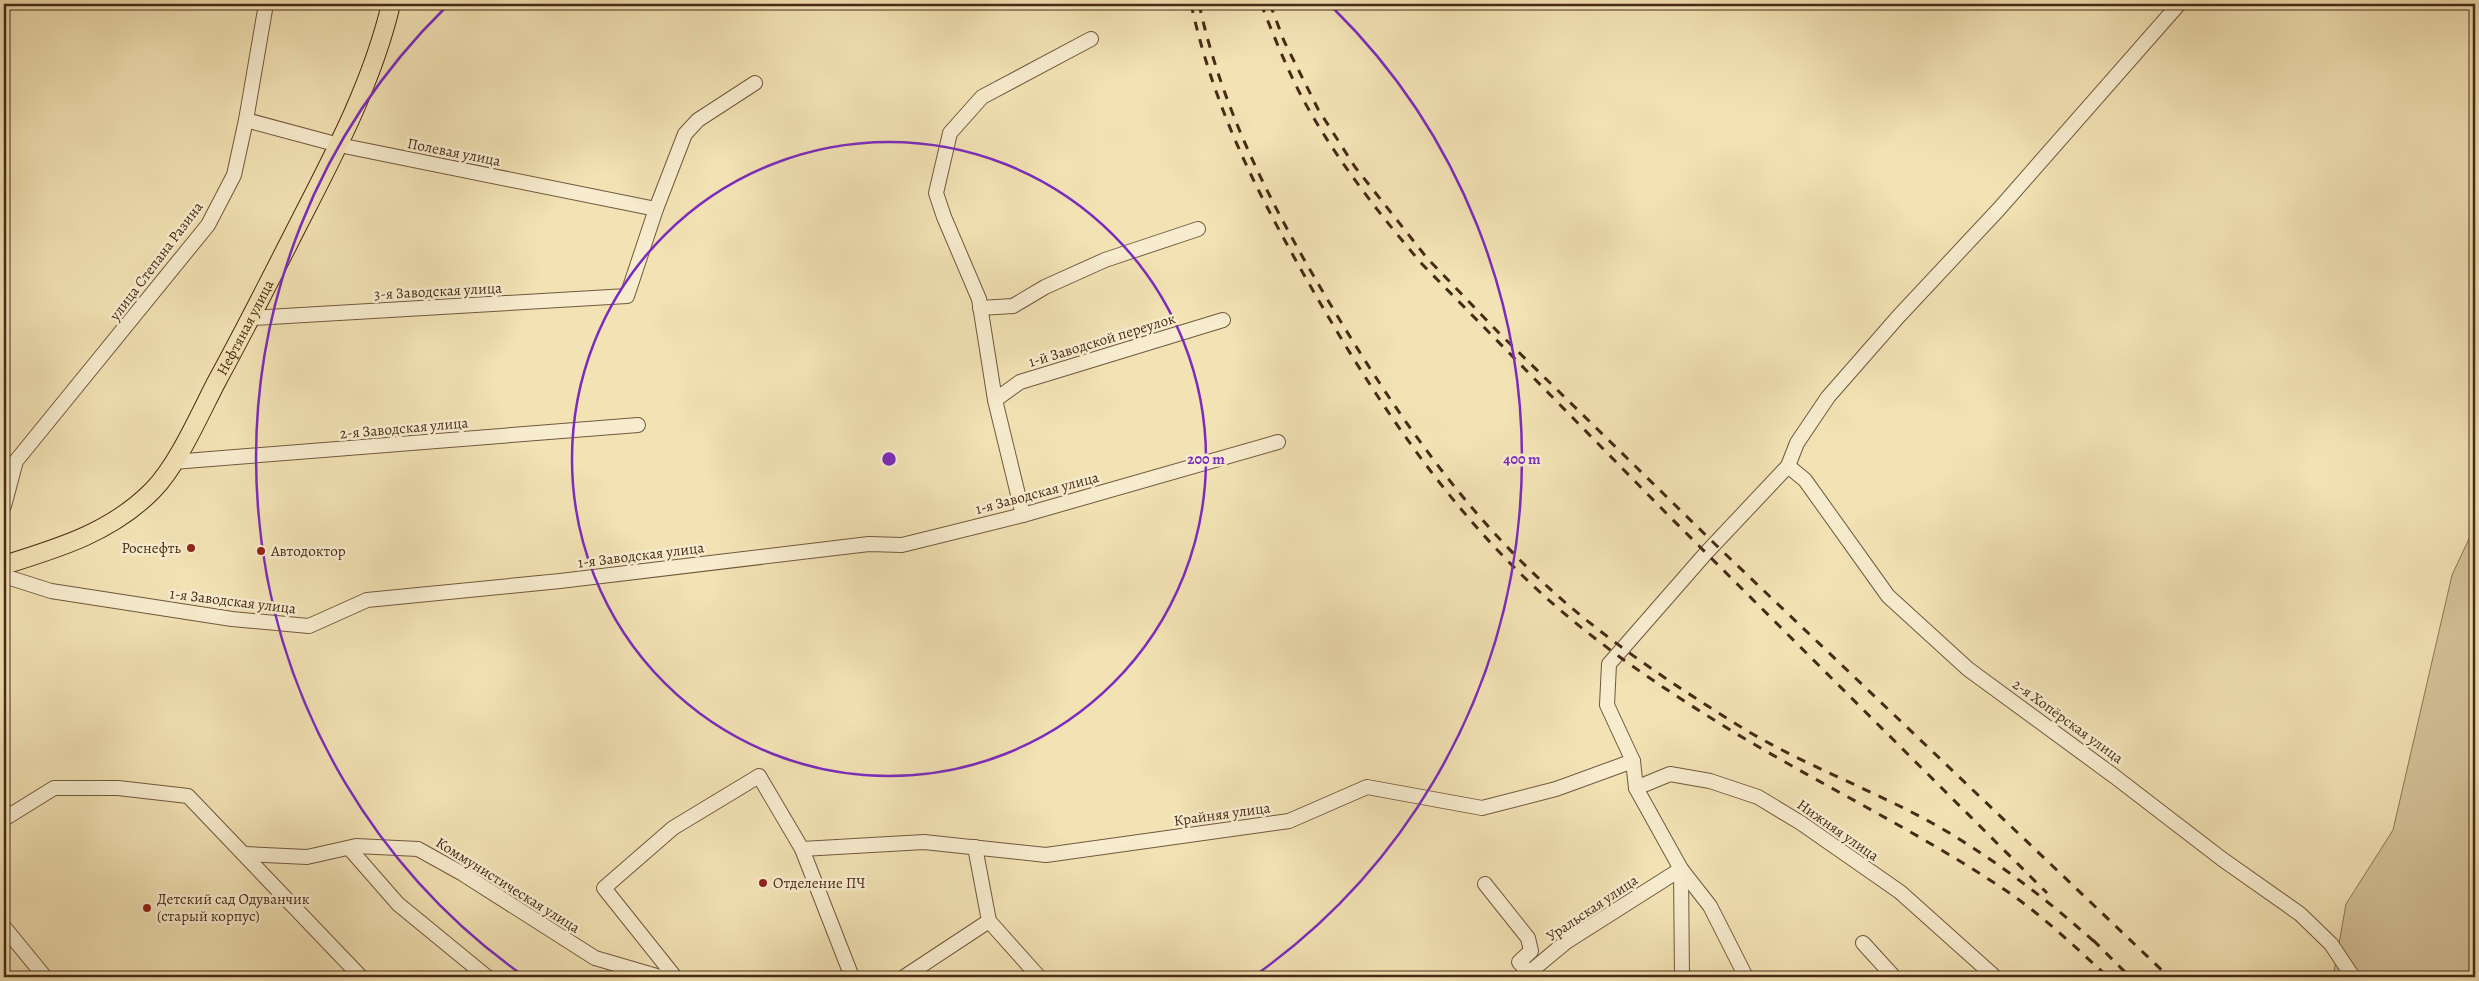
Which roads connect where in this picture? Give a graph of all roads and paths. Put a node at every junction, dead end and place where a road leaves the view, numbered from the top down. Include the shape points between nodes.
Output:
1 (266, 4) edge
2 (391, 4) edge
3 (2178, 4) edge
4 (1092, 39) dead end
5 (755, 83) dead end
6 (246, 120) junction
7 (340, 145) junction
8 (656, 209) junction
9 (1198, 229) dead end
10 (980, 308) junction
11 (252, 318) junction
12 (1223, 320) dead end
13 (995, 400) junction
14 (638, 425) dead end
15 (1278, 442) dead end
16 (173, 462) junction
17 (1788, 466) junction
18 (4, 506) edge
19 (1023, 515) junction
20 (4, 565) edge
21 (4, 576) edge
22 (1633, 761) junction
23 (1636, 788) junction
24 (4, 819) edge
25 (975, 847) junction
26 (349, 848) junction
27 (802, 849) junction
28 (244, 854) junction
29 (1681, 869) junction
30 (1485, 884) dead end
31 (989, 920) junction
32 (4, 927) edge
33 (1863, 943) dead end
34 (1526, 975) edge
35 (45, 977) edge
36 (362, 977) edge
37 (488, 977) edge
38 (660, 977) edge
39 (675, 977) edge
40 (852, 977) edge
41 (904, 977) edge
42 (1039, 977) edge
43 (1682, 977) edge
44 (1746, 977) edge
45 (1894, 977) edge
46 (1995, 977) edge
47 (2353, 977) edge

1 - 6 street, улица Степана Разина
2 - 7 main road, Нефтяная улица via 380,48
3 - 17 street via 1999,209 1828,397 1797,443
4 - 10 street via 982,97 950,133 936,193 963,256
5 - 8 street via 698,120 686,134
6 - 7 street, Полевая улица
6 - 18 street, улица Степана Разина via 234,175 208,225 16,461
7 - 8 street, Полевая улица
7 - 11 main road, Нефтяная улица
8 - 11 street, 3-я Заводская улица via 627,296
9 - 10 street via 1105,260 1045,287 1013,306
10 - 13 street
11 - 16 main road, Нефтяная улица
12 - 13 street, 1-й Заводской переулок via 1020,382
13 - 19 street
14 - 16 street, 2-я Заводская улица
15 - 19 street, 1-я Заводская улица
16 - 20 main road, Нефтяная улица via 154,489 115,521 65,546
17 - 22 street via 1609,664 1608,705
17 - 47 street, 2-я Хопёрская улица via 1805,480 1888,596 1968,669 2107,770 2222,860 2300,914 2331,944
19 - 21 street, 1-я Заводская улица via 902,546 869,544 560,581 367,600 309,626 232,619 51,591
22 - 23 street
22 - 25 street, Крайняя улица via 1556,789 1482,808 1367,787 1289,821 1046,855
23 - 29 street
23 - 46 street, Нижняя улица via 1670,774 1710,781 1758,797 1900,892
24 - 28 street via 54,788 118,788 188,796
25 - 27 street, Крайняя улица via 924,842
25 - 31 street
26 - 28 street, Коммунистическая улица via 307,857
26 - 37 street via 398,904
26 - 38 street, Коммунистическая улица via 418,850 463,874 595,958
27 - 39 street via 758,776 674,828 604,888
27 - 40 street
28 - 36 street
29 - 34 street, Уральская улица via 1566,942
29 - 43 street
29 - 44 street via 1710,906
30 - 34 street via 1528,938 1531,951 1519,962
31 - 41 street
31 - 42 street
32 - 35 street
33 - 45 street

